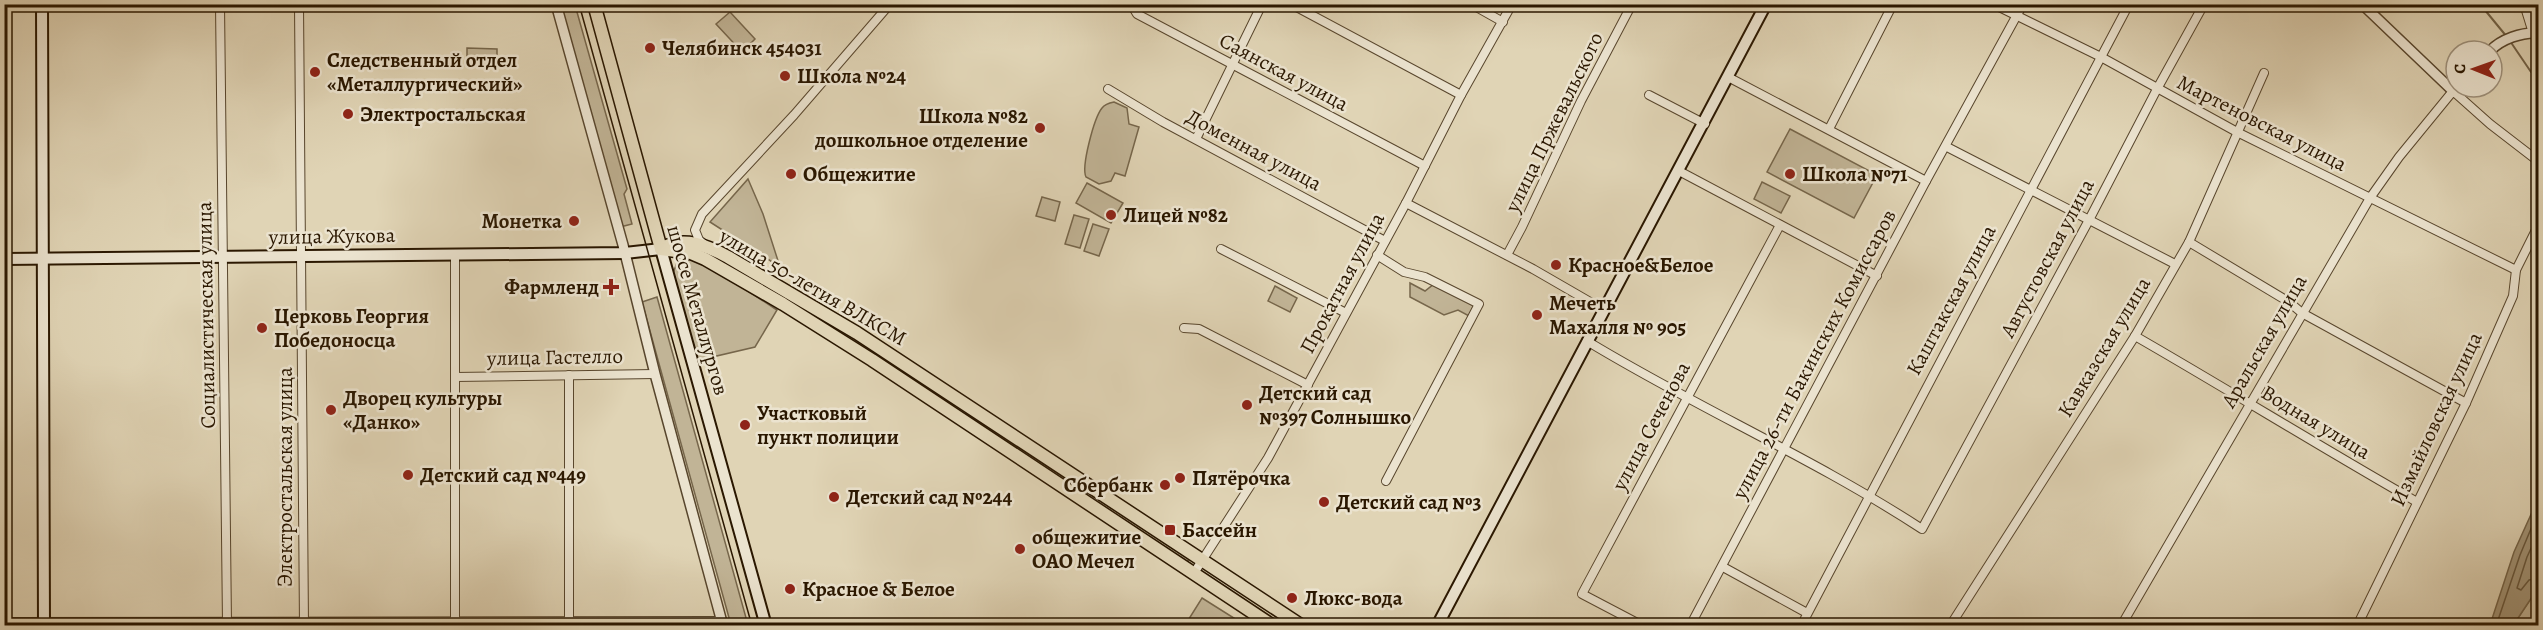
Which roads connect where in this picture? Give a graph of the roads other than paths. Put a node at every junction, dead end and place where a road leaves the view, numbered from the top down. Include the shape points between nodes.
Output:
1 (42, 4) edge
2 (220, 4) edge
3 (299, 4) edge
4 (556, 4) edge
5 (594, 4) edge
6 (890, 4) edge
7 (1131, 4) edge
8 (1262, 4) edge
9 (1291, 4) edge
10 (1471, 4) edge
11 (1512, 4) edge
12 (1632, 4) edge
13 (1766, 4) edge
14 (1893, 4) edge
15 (1993, 4) edge
16 (2023, 4) edge
17 (2129, 4) edge
18 (2204, 4) edge
19 (2362, 4) edge
20 (2524, 4) edge
21 (2017, 17) junction
22 (1503, 22) junction
23 (2536, 33) edge
24 (2504, 40) edge
25 (2101, 57) junction
26 (1233, 65) junction
27 (2264, 73) dead end
28 (1728, 77) junction
29 (2444, 79) edge
30 (1107, 89) dead end
31 (2157, 89) junction
32 (1461, 95) junction
33 (1649, 95) dead end
34 (2447, 99) edge
35 (2465, 99) edge
36 (1705, 124) junction
37 (1829, 129) junction
38 (2237, 132) junction
39 (1196, 139) junction
40 (1947, 147) junction
41 (2538, 161) edge
42 (1425, 166) junction
43 (1679, 171) junction
44 (1926, 181) junction
45 (2030, 189) junction
46 (2370, 198) junction
47 (1406, 203) junction
48 (2089, 220) junction
49 (1780, 225) junction
50 (2538, 226) edge
51 (1384, 241) junction
52 (2189, 242) junction
53 (708, 247) junction
54 (660, 249) junction
55 (1221, 249) dead end
56 (625, 253) junction
57 (455, 254) junction
58 (1377, 255) junction
59 (1507, 255) junction
60 (224, 257) junction
61 (302, 257) junction
62 (42, 258) junction
63 (4, 259) edge
64 (2175, 264) junction
65 (2516, 270) junction
66 (1877, 276) junction
67 (1604, 310) junction
68 (1346, 313) junction
69 (2302, 313) junction
70 (1184, 328) dead end
71 (2135, 336) junction
72 (1587, 341) junction
73 (655, 374) junction
74 (569, 375) junction
75 (455, 377) junction
76 (1308, 385) junction
77 (1687, 398) junction
78 (2249, 402) junction
79 (2466, 403) junction
80 (1784, 449) junction
81 (1386, 481) dead end
82 (1870, 495) junction
83 (2417, 502) junction
84 (1202, 560) junction
85 (1722, 567) junction
86 (1194, 573) junction
87 (1807, 613) junction
88 (4, 622) edge
89 (44, 623) edge
90 (227, 623) edge
91 (304, 623) edge
92 (456, 623) edge
93 (569, 623) edge
94 (683, 623) edge
95 (723, 623) edge
96 (766, 626) edge
97 (1273, 626) edge
98 (1302, 626) edge
99 (1437, 626) edge
100 (1642, 626) edge
101 (1690, 626) edge
102 (1801, 626) edge
103 (1950, 626) edge
104 (2121, 626) edge
105 (2357, 626) edge

1 - 62 main road
2 - 60 street, Социалистическая улица
3 - 61 street, Электростальская улица
4 - 56 street
5 - 54 main road, шоссе Металлургов
6 - 53 street via 697,223 696,236
7 - 26 street, Саянская улица via 1137,14
8 - 26 street
9 - 32 street
10 - 22 street
11 - 22 street, Прокатная улица
12 - 59 street, улица Пржевальского
13 - 28 main road
14 - 37 street
15 - 21 street, Мартеновская улица
16 - 21 street, улица 26-ти Бакинских Комиссаров
17 - 25 street, Каштакская улица
18 - 31 street, Августовская улица
19 - 29 street
20 - 23 street
21 - 25 street, Мартеновская улица
21 - 40 street, улица 26-ти Бакинских Комиссаров
22 - 32 street, Прокатная улица
23 - 24 street
25 - 31 street, Мартеновская улица
25 - 45 street, Каштакская улица
26 - 39 street
26 - 42 street, Саянская улица
27 - 38 street, Кавказская улица
28 - 36 main road
28 - 37 street
30 - 39 street, Доменная улица
31 - 38 street, Мартеновская улица
31 - 48 street, Августовская улица
32 - 42 street, Прокатная улица
33 - 36 street
34 - 46 street, Аральская улица
35 - 41 street
36 - 43 main road
37 - 44 street
38 - 46 street, Мартеновская улица
38 - 52 street, Кавказская улица
39 - 51 street, Доменная улица
40 - 44 street, улица 26-ти Бакинских Комиссаров
40 - 45 street
42 - 47 street, Прокатная улица
43 - 49 street
43 - 67 main road
44 - 66 street, улица 26-ти Бакинских Комиссаров
45 - 48 street
45 - 82 street, Каштакская улица
46 - 65 street, Мартеновская улица
46 - 69 street, Аральская улица
47 - 51 street, Прокатная улица
47 - 59 street
48 - 64 street
48 - 82 street, Августовская улица via 1922,529
49 - 66 street
49 - 77 street, улица Сеченова
50 - 65 street, Измайловская улица
51 - 58 street, Прокатная улица
52 - 64 street, Кавказская улица
52 - 69 street
53 - 54 main road, улица 50-летия ВЛКСМ via 678,243
53 - 84 main road, улица 50-летия ВЛКСМ via 857,333
54 - 56 main road, улица Жукова
54 - 86 main road, улица 50-летия ВЛКСМ via 705,259 783,304
54 - 96 main road, шоссе Металлургов
55 - 68 street
56 - 57 main road, улица Жукова
56 - 73 street
57 - 61 main road, улица Жукова
57 - 75 street
58 - 68 street, Прокатная улица
58 - 81 street via 1404,272 1425,277 1479,304
59 - 67 street
60 - 61 main road, улица Жукова
60 - 62 main road, улица Жукова
60 - 90 street, Социалистическая улица
61 - 91 street, Электростальская улица
62 - 63 main road, улица Жукова
62 - 89 main road
64 - 71 street, Кавказская улица
65 - 79 street, Измайловская улица via 2513,296
66 - 80 street, улица 26-ти Бакинских Комиссаров
67 - 72 main road
68 - 76 street, Прокатная улица
69 - 78 street, Аральская улица
69 - 79 street
70 - 76 street via 1199,329
71 - 78 street, Водная улица
71 - 103 street, Кавказская улица
72 - 77 street
72 - 99 main road
73 - 74 street, улица Гастелло
73 - 95 street
74 - 75 street, улица Гастелло
74 - 93 street
75 - 92 street
76 - 84 street, Прокатная улица via 1268,458
77 - 80 street
77 - 100 street, улица Сеченова via 1582,594
78 - 83 street, Водная улица
78 - 104 street, Аральская улица
79 - 83 street, Измайловская улица
80 - 82 street
80 - 85 street, улица 26-ти Бакинских Комиссаров
82 - 87 street, Каштакская улица
83 - 105 street, Измайловская улица
84 - 86 street, Прокатная улица
84 - 98 main road, улица 50-летия ВЛКСМ
85 - 87 street
85 - 101 street, улица 26-ти Бакинских Комиссаров
86 - 97 main road, улица 50-летия ВЛКСМ
87 - 102 street, Каштакская улица
88 - 89 street
89 - 90 street
90 - 91 street
91 - 92 street
92 - 93 street
93 - 94 street
94 - 95 street

